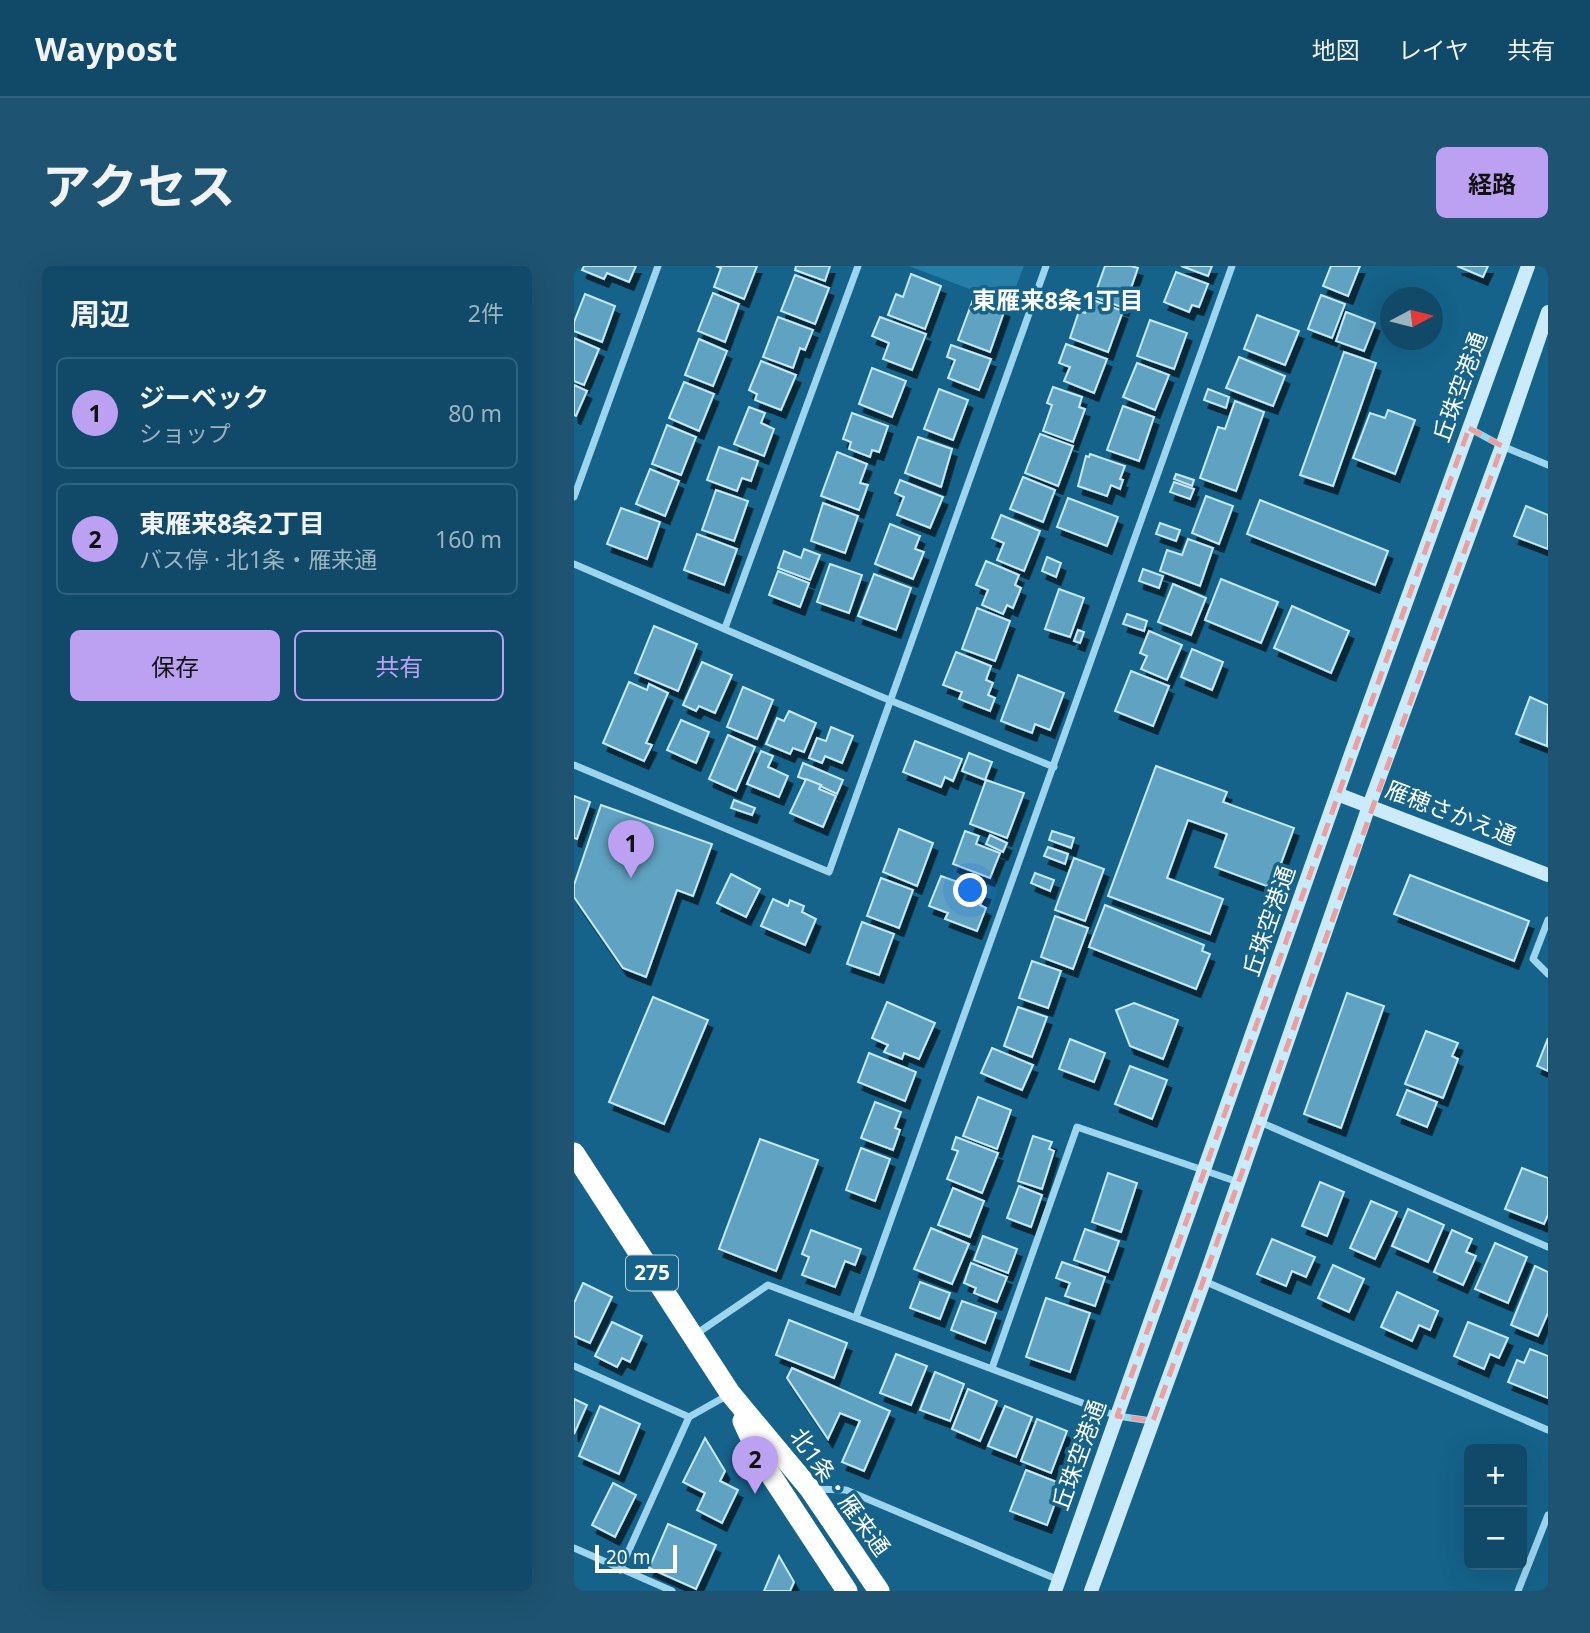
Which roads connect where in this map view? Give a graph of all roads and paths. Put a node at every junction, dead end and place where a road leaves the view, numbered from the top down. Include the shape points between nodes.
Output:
1 (658, 266) edge
2 (858, 266) edge
3 (1046, 266) edge
4 (1232, 266) edge
5 (1528, 266) edge
6 (1548, 313) edge
7 (1469, 428) junction
8 (1502, 446) junction
9 (1548, 465) edge
10 (574, 497) edge
11 (574, 564) edge
12 (725, 628) junction
13 (890, 701) junction
14 (574, 765) edge
15 (1054, 767) junction
16 (1337, 794) junction
17 (1369, 806) junction
18 (1548, 875) edge
19 (1548, 920) edge
20 (1548, 974) edge
21 (1259, 1122) junction
22 (574, 1153) edge
23 (1205, 1170) junction
24 (1238, 1182) junction
25 (1548, 1247) edge
26 (1204, 1281) junction
27 (856, 1317) junction
28 (694, 1336) junction
29 (574, 1366) edge
30 (992, 1368) junction
31 (730, 1393) junction
32 (1117, 1416) junction
33 (689, 1417) junction
34 (1153, 1421) junction
35 (1548, 1430) edge
36 (810, 1489) junction
37 (1548, 1515) edge
38 (574, 1548) edge
39 (620, 1570) junction
40 (1057, 1585) edge
41 (672, 1591) edge
42 (847, 1591) edge
43 (879, 1591) edge
44 (1091, 1591) edge
45 (1518, 1591) edge

1 - 10 street
2 - 12 street
3 - 13 street
4 - 15 street
5 - 7 main road, 丘珠空港通
6 - 8 main road
7 - 8 street
7 - 16 main road, 丘珠空港通
8 - 9 street
8 - 17 main road
11 - 12 street
12 - 13 street
13 - 14 street via 829,872
13 - 15 street
15 - 27 street
16 - 17 main road, 雁穂さかえ通
16 - 23 main road, 丘珠空港通
17 - 18 main road, 雁穂さかえ通
17 - 21 main road
19 - 20 street via 1533,959
21 - 24 main road
21 - 25 street
22 - 28 highway, 北1条・雁来通 / 275
23 - 24 street
23 - 30 street via 1077,1127
23 - 32 main road, 丘珠空港通
24 - 26 main road
26 - 34 main road
26 - 35 street
27 - 28 street via 768,1285
27 - 30 street
28 - 31 highway, 北1条・雁来通 / 275
29 - 33 street
30 - 32 street
31 - 33 street
31 - 36 highway, 北1条・雁来通 / 275
31 - 42 highway, 北1条・雁来通 / 275 via 761,1461
32 - 34 street
32 - 40 main road, 丘珠空港通
33 - 39 street
34 - 44 main road
36 - 40 street via 846,1490
36 - 43 highway, 北1条・雁来通 / 275
37 - 45 street
38 - 39 street
39 - 41 street

